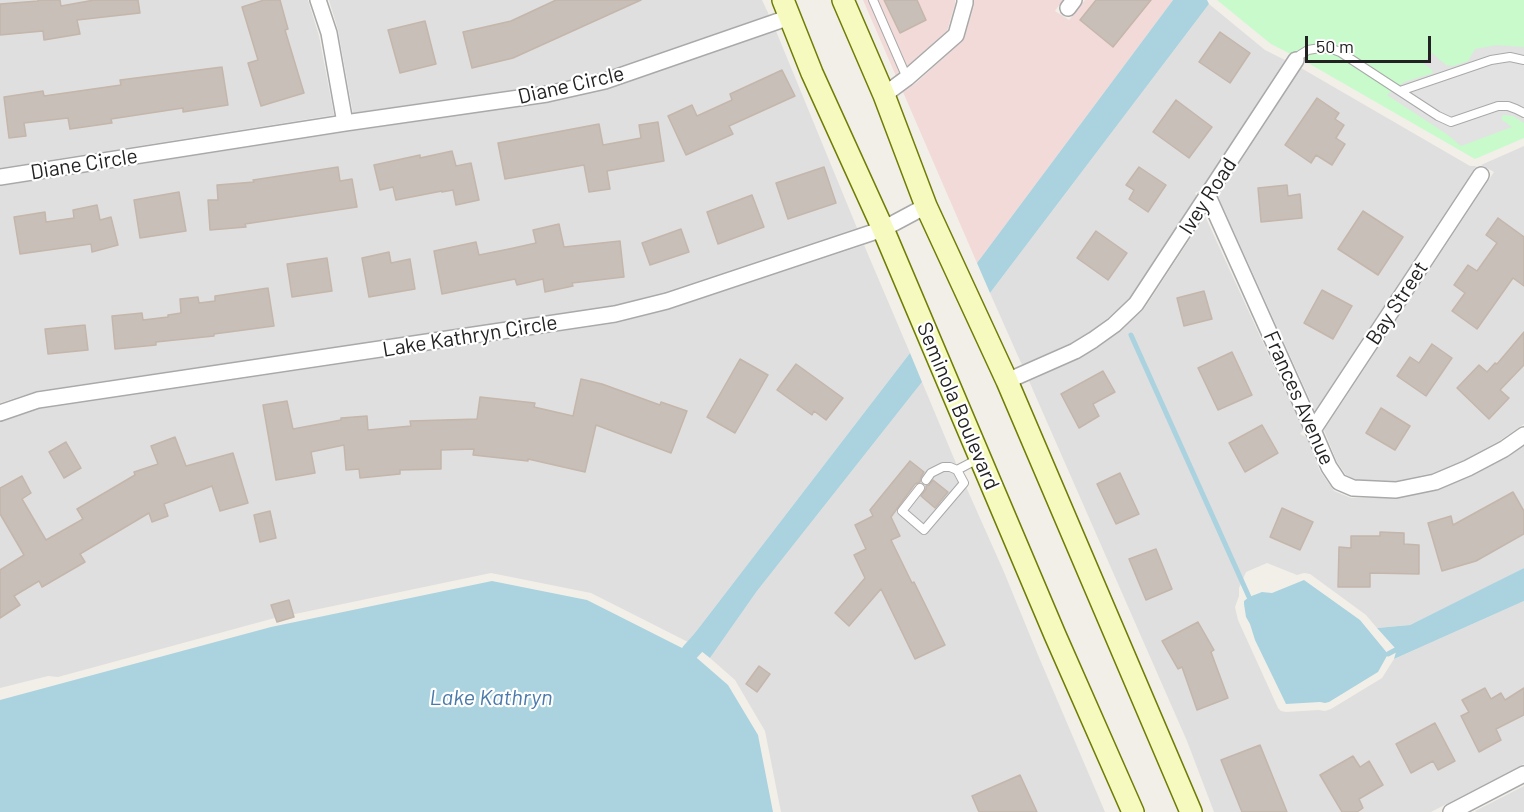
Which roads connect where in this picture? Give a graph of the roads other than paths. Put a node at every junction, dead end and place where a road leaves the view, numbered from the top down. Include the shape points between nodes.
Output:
1 (318, 0) edge
2 (843, 0) edge
3 (873, 0) edge
4 (965, 0) edge
5 (786, 9) edge
6 (1296, 60) joint
7 (1524, 60) edge
8 (907, 78) junction
9 (1400, 92) junction
10 (884, 95) junction
11 (1524, 113) edge
12 (345, 123) junction
13 (1481, 176) dead end
14 (0, 177) edge
15 (1208, 196) junction
16 (926, 206) junction
17 (883, 229) junction
18 (1007, 381) junction
19 (0, 413) edge
20 (1314, 430) junction
21 (1524, 435) edge
22 (979, 458) junction
23 (957, 470) junction
24 (926, 480) dead end
25 (920, 488) dead end
26 (1524, 774) edge
27 (1459, 810) edge
28 (1133, 812) edge
29 (1191, 812) edge

1 - 12 street via 329,33
2 - 10 main road
3 - 8 lane
4 - 8 street via 956,35
5 - 12 street, Diane Circle via 605,81 547,94
5 - 17 main road, Seminola Boulevard
6 - 9 lane, Ivey Road via 1308,50 1332,49
6 - 15 street, Ivey Road
7 - 9 lane via 1491,60
8 - 10 street
9 - 11 lane, Ivey Road via 1451,122 1498,106
10 - 16 main road
12 - 14 street, Diane Circle
13 - 20 street, Bay Street
15 - 18 street, Ivey Road via 1136,304 1114,325 1075,351
15 - 20 street, Frances Avenue
16 - 17 street, Lake Kathryn Circle
16 - 18 main road
17 - 19 street, Lake Kathryn Circle via 667,301 615,314 38,400
17 - 22 main road, Seminola Boulevard
18 - 29 main road
20 - 21 street, Frances Avenue via 1339,482 1353,488 1396,490 1435,482 1468,468
22 - 23 lane
22 - 28 main road, Seminola Boulevard
23 - 24 lane via 943,467
23 - 25 lane via 964,483 924,530 902,511
26 - 27 street

